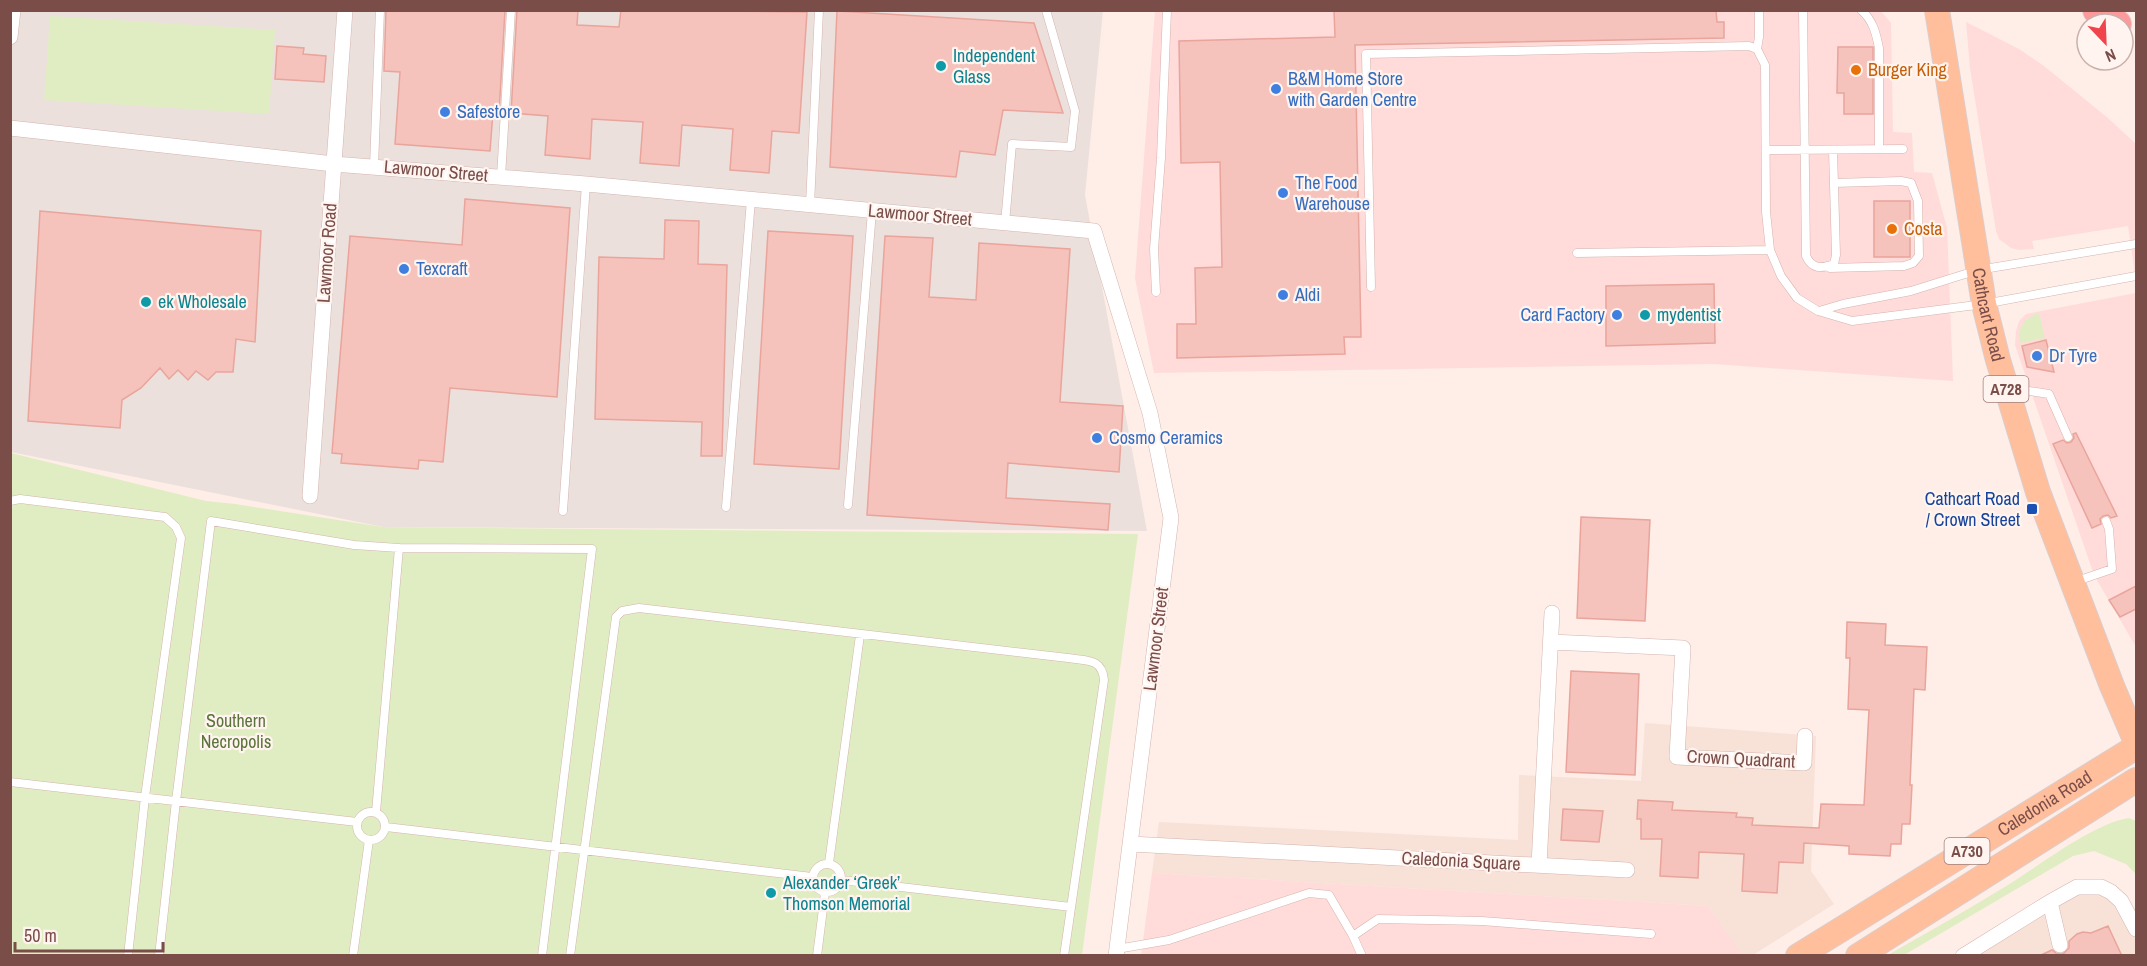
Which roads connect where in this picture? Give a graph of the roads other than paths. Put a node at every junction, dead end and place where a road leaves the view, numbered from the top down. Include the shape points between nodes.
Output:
1 (13, 10) edge
2 (380, 10) edge
3 (511, 10) edge
4 (819, 10) edge
5 (1046, 10) edge
6 (1167, 10) edge
7 (1759, 10) edge
8 (1803, 10) edge
9 (1861, 10) edge
10 (340, 11) edge
11 (1937, 15) edge
12 (10, 37) edge
13 (1757, 49) junction
14 (10, 128) edge
15 (1879, 149) junction
16 (1903, 149) dead end
17 (1766, 150) junction
18 (1805, 150) junction
19 (1833, 150) junction
20 (334, 164) junction
21 (374, 166) junction
22 (501, 177) junction
23 (1834, 183) junction
24 (586, 184) junction
25 (751, 200) junction
26 (810, 205) junction
27 (872, 211) junction
28 (1005, 223) junction
29 (2136, 244) edge
30 (1770, 250) junction
31 (1577, 253) dead end
32 (1825, 268) junction
33 (1978, 270) junction
34 (2136, 276) edge
35 (1371, 287) dead end
36 (1156, 292) dead end
37 (1984, 304) junction
38 (1818, 311) junction
39 (2005, 387) junction
40 (2068, 437) dead end
41 (310, 496) dead end
42 (10, 501) edge
43 (848, 505) dead end
44 (726, 507) dead end
45 (563, 511) dead end
46 (2106, 521) dead end
47 (399, 548) junction
48 (2072, 583) junction
49 (1552, 613) dead end
50 (860, 635) junction
51 (1551, 642) junction
52 (1805, 736) dead end
53 (2136, 742) edge
54 (2136, 747) edge
55 (2136, 780) edge
56 (10, 782) edge
57 (145, 797) junction
58 (176, 801) junction
59 (376, 812) junction
60 (357, 822) junction
61 (386, 828) junction
62 (369, 840) junction
63 (1130, 844) junction
64 (556, 846) junction
65 (585, 850) junction
66 (829, 863) junction
67 (1539, 865) junction
68 (1627, 870) dead end
69 (812, 877) junction
70 (841, 880) junction
71 (825, 892) junction
72 (2050, 902) junction
73 (1071, 907) junction
74 (2136, 929) edge
75 (1651, 934) dead end
76 (1353, 936) junction
77 (2060, 945) dead end
78 (1116, 952) edge
79 (128, 956) edge
80 (159, 956) edge
81 (353, 956) edge
82 (542, 956) edge
83 (570, 956) edge
84 (817, 956) edge
85 (1064, 956) edge
86 (1362, 956) edge
87 (1798, 956) edge
88 (1858, 956) edge
89 (1963, 956) edge

1 - 12 street
2 - 21 lane
3 - 22 lane
4 - 26 lane
5 - 28 lane via 1075,111 1071,147 1012,144
6 - 36 lane
7 - 13 lane
8 - 18 lane
9 - 15 lane via 1869,17 1879,48
10 - 20 street, Lawmoor Road
11 - 33 main road, Cathcart Road / A728
13 - 17 lane via 1765,64
13 - 35 lane via 1749,46 1366,54
14 - 20 street, Lawmoor Street
15 - 16 lane
15 - 19 lane
17 - 18 lane
17 - 30 lane
18 - 19 lane
18 - 32 lane via 1806,256 1815,267
19 - 23 lane
20 - 21 street, Lawmoor Street
20 - 41 street, Lawmoor Road
21 - 22 street, Lawmoor Street
22 - 24 street, Lawmoor Street
23 - 32 lane via 1836,255 1833,264
23 - 32 lane via 1911,183 1918,201 1919,255 1904,266
24 - 25 street, Lawmoor Street
24 - 45 lane
25 - 26 street, Lawmoor Street
25 - 44 lane
26 - 27 street, Lawmoor Street
27 - 28 street, Lawmoor Street
27 - 43 lane
28 - 63 street, Lawmoor Street via 1094,231 1150,414 1171,518
29 - 33 lane
30 - 31 lane
30 - 38 lane via 1781,276 1797,298
33 - 37 main road, Cathcart Road / A728
33 - 38 lane via 1911,291
34 - 37 lane
37 - 38 lane via 1852,321
37 - 39 main road, Cathcart Road / A728
39 - 40 lane via 2049,394
39 - 48 main road, Cathcart Road / A728
42 - 57 lane via 20,499 165,517 176,526 181,538
46 - 48 lane via 2112,569
47 - 58 lane via 314,540 211,521
47 - 59 lane
47 - 64 lane via 592,549
48 - 53 main road, Cathcart Road / A728
49 - 51 street, Caledonia Square
50 - 65 lane via 639,608 622,611 614,628
50 - 66 lane
50 - 73 lane via 1092,661 1103,670
51 - 52 street, Crown Quadrant via 1683,648 1677,756 1804,763
51 - 67 street, Caledonia Square
54 - 87 main road, Caledonia Road / A730
55 - 88 main road, Caledonia Road / A730
56 - 57 lane
57 - 58 lane
57 - 79 lane
58 - 60 lane
58 - 80 lane
59 - 60 lane via 361,815
59 - 61 lane via 384,818
60 - 62 lane via 360,835
61 - 62 lane via 380,838
61 - 64 lane
62 - 81 lane
63 - 67 street, Caledonia Square
63 - 78 street, Lawmoor Street
64 - 65 lane
64 - 82 lane
65 - 69 lane
65 - 83 lane
66 - 69 lane via 816,868
66 - 70 lane via 839,871
67 - 68 street
69 - 71 lane via 816,888
70 - 71 lane via 835,890
70 - 73 lane
71 - 84 lane
72 - 74 street via 2077,887 2101,887 2121,901
72 - 77 street
72 - 89 street
73 - 85 lane
75 - 76 lane via 1482,921 1378,919
76 - 78 lane via 1329,895 1309,893 1169,940
76 - 86 lane

